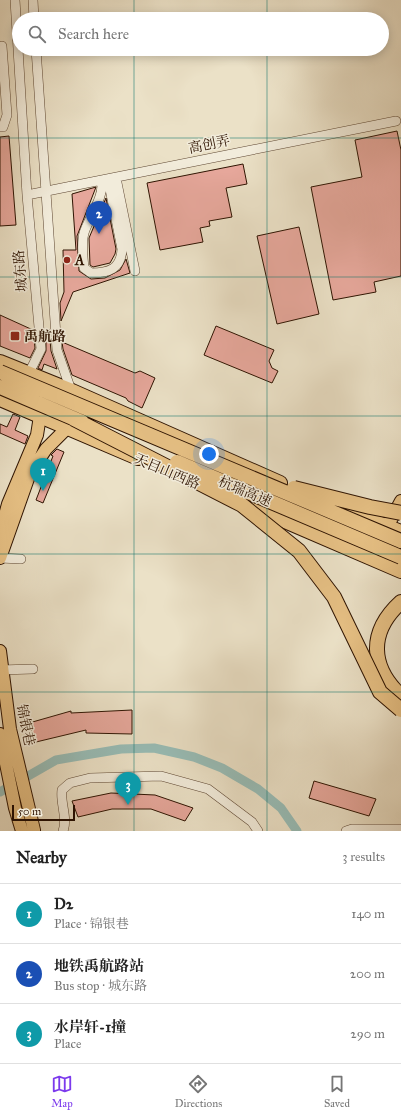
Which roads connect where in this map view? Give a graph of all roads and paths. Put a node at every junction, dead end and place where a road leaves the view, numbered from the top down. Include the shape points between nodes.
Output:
1 (15, 0) edge
2 (32, 0) edge
3 (16, 12) edge
4 (33, 12) edge
5 (12, 45) edge
6 (1, 46) edge
7 (19, 56) edge
8 (36, 56) edge
9 (396, 121) dead end
10 (0, 127) edge
11 (109, 179) junction
12 (45, 191) junction
13 (28, 195) junction
14 (135, 271) dead end
15 (0, 362) edge
16 (0, 372) edge
17 (29, 373) junction
18 (0, 387) edge
19 (72, 391) junction
20 (0, 399) edge
21 (40, 416) junction
22 (71, 423) junction
23 (244, 475) junction
24 (401, 502) edge
25 (401, 512) edge
26 (387, 527) junction
27 (401, 532) edge
28 (0, 535) edge
29 (401, 541) edge
30 (401, 557) edge
31 (0, 558) edge
32 (21, 559) dead end
33 (401, 571) edge
34 (401, 602) edge
35 (0, 651) edge
36 (33, 669) dead end
37 (1, 670) edge
38 (401, 696) edge
39 (401, 710) edge
40 (3, 731) edge
41 (401, 829) edge
42 (363, 830) edge
43 (22, 831) edge
44 (33, 831) edge
45 (63, 831) edge
46 (258, 831) edge
47 (346, 831) edge

1 - 3 street, 城东路
2 - 4 street
5 - 6 street
6 - 10 street via 7,115 3,127
7 - 13 street, 城东路
8 - 12 street
9 - 11 street, 高创弄
11 - 11 street via 103,185 84,235 84,268 91,273 104,273 115,268 121,260 122,249
11 - 12 street, 高创弄
11 - 14 street
12 - 13 street, 高创弄
12 - 19 street via 57,350
13 - 17 street, 城东路 via 41,349
15 - 17 highway
16 - 23 highway, 杭瑞高速, bridge
17 - 19 highway
17 - 21 street
18 - 22 highway, 杭瑞高速, bridge
19 - 22 street
19 - 26 highway via 286,486
20 - 21 highway, 天目山西路
21 - 22 highway, 天目山西路
21 - 28 main road via 37,435 8,504
22 - 30 highway, 杭瑞高速, bridge
22 - 31 main road via 46,448 30,473
22 - 33 highway, 天目山西路
22 - 39 highway, bridge via 242,505 298,551 334,597 380,692
23 - 25 highway, bridge via 342,501
23 - 29 highway, 杭瑞高速, bridge
24 - 26 main road
26 - 27 highway
31 - 32 street
34 - 38 highway via 387,618 377,644 380,670 389,685
35 - 37 main road, 锦银巷
36 - 37 street
37 - 40 main road, 锦银巷
40 - 43 main road, 锦银巷 via 6,767
40 - 44 main road, 锦银巷 via 19,762
41 - 42 street
42 - 47 street
45 - 46 street via 66,825 60,800 62,790 70,783 90,778 161,776 208,789 252,822

